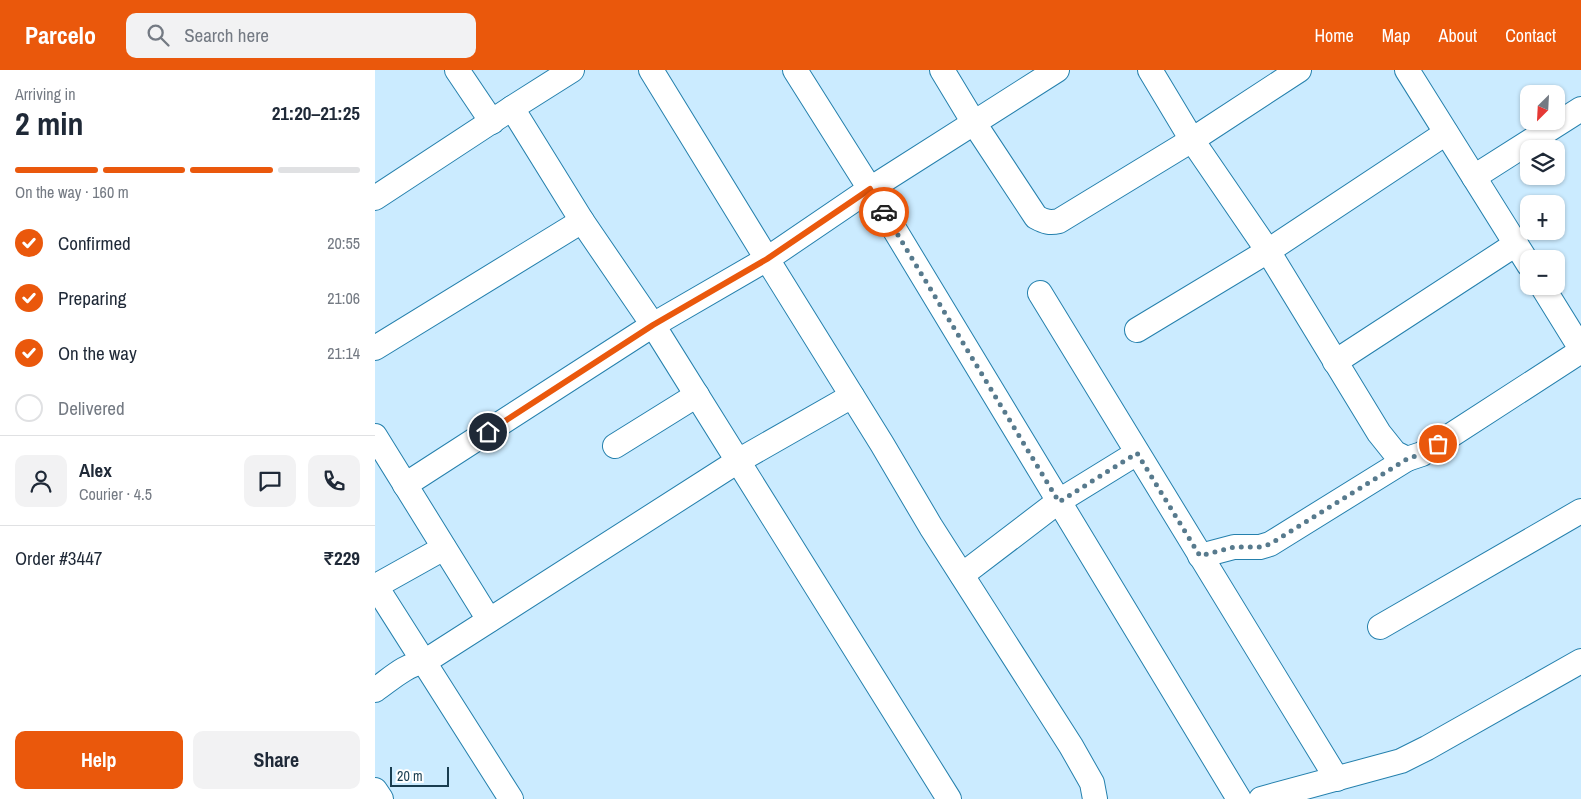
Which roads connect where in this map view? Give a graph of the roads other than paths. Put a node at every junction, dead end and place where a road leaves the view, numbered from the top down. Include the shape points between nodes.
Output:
1 (457, 70) edge
2 (572, 70) edge
3 (651, 70) edge
4 (795, 70) edge
5 (943, 70) edge
6 (1057, 70) edge
7 (1149, 70) edge
8 (1299, 70) edge
9 (1407, 70) edge
10 (512, 108) junction
11 (1581, 110) edge
12 (492, 122) junction
13 (974, 123) junction
14 (1447, 133) junction
15 (1193, 140) junction
16 (1474, 177) junction
17 (870, 189) junction
18 (375, 198) edge
19 (582, 221) junction
20 (1516, 244) junction
21 (1520, 250) edge
22 (1268, 252) junction
23 (767, 259) junction
24 (1040, 293) dead end
25 (1547, 295) edge
26 (653, 325) junction
27 (1137, 330) dead end
28 (375, 348) edge
29 (1581, 350) edge
30 (1335, 362) junction
31 (697, 395) junction
32 (853, 396) junction
33 (375, 436) edge
34 (615, 446) dead end
35 (1137, 453) junction
36 (1407, 459) junction
37 (738, 461) junction
38 (405, 485) junction
39 (1059, 502) junction
40 (1581, 512) edge
41 (444, 548) junction
42 (1200, 556) junction
43 (962, 575) junction
44 (376, 585) edge
45 (489, 620) junction
46 (1380, 627) dead end
47 (1581, 661) edge
48 (424, 662) junction
49 (375, 690) edge
50 (1337, 778) junction
51 (375, 790) edge
52 (381, 799) edge
53 (511, 799) edge
54 (949, 799) edge
55 (1095, 799) edge
56 (1239, 799) edge
57 (1263, 799) edge

1 - 12 street
2 - 10 street
3 - 23 street
4 - 17 street
5 - 13 street
6 - 13 street
7 - 15 street
8 - 15 street
9 - 14 street
10 - 12 street
10 - 19 street
11 - 16 street
12 - 18 street
13 - 15 street via 1036,217 1051,223
13 - 17 street
14 - 16 street
14 - 22 street
15 - 22 street
16 - 20 street
17 - 23 street
17 - 39 street
19 - 26 street
19 - 28 street
20 - 21 street
20 - 30 street
22 - 27 street
22 - 30 street
23 - 26 street
23 - 32 street
24 - 35 street
25 - 29 street
26 - 31 street
26 - 38 street
29 - 36 street via 1422,454
30 - 36 street via 1379,433 1395,453
31 - 34 street
31 - 37 street
32 - 37 street
32 - 43 street
33 - 38 street
35 - 39 street
35 - 42 street
36 - 42 street via 1270,544 1234,547
37 - 45 street
37 - 54 street
38 - 41 street
39 - 43 street
39 - 56 street
40 - 46 street
41 - 44 street
41 - 45 street
42 - 50 street
43 - 55 street via 1071,746 1092,783
44 - 48 street
45 - 48 street
47 - 50 street via 1401,761
48 - 49 street via 405,668
48 - 53 street
50 - 57 street
51 - 52 street

